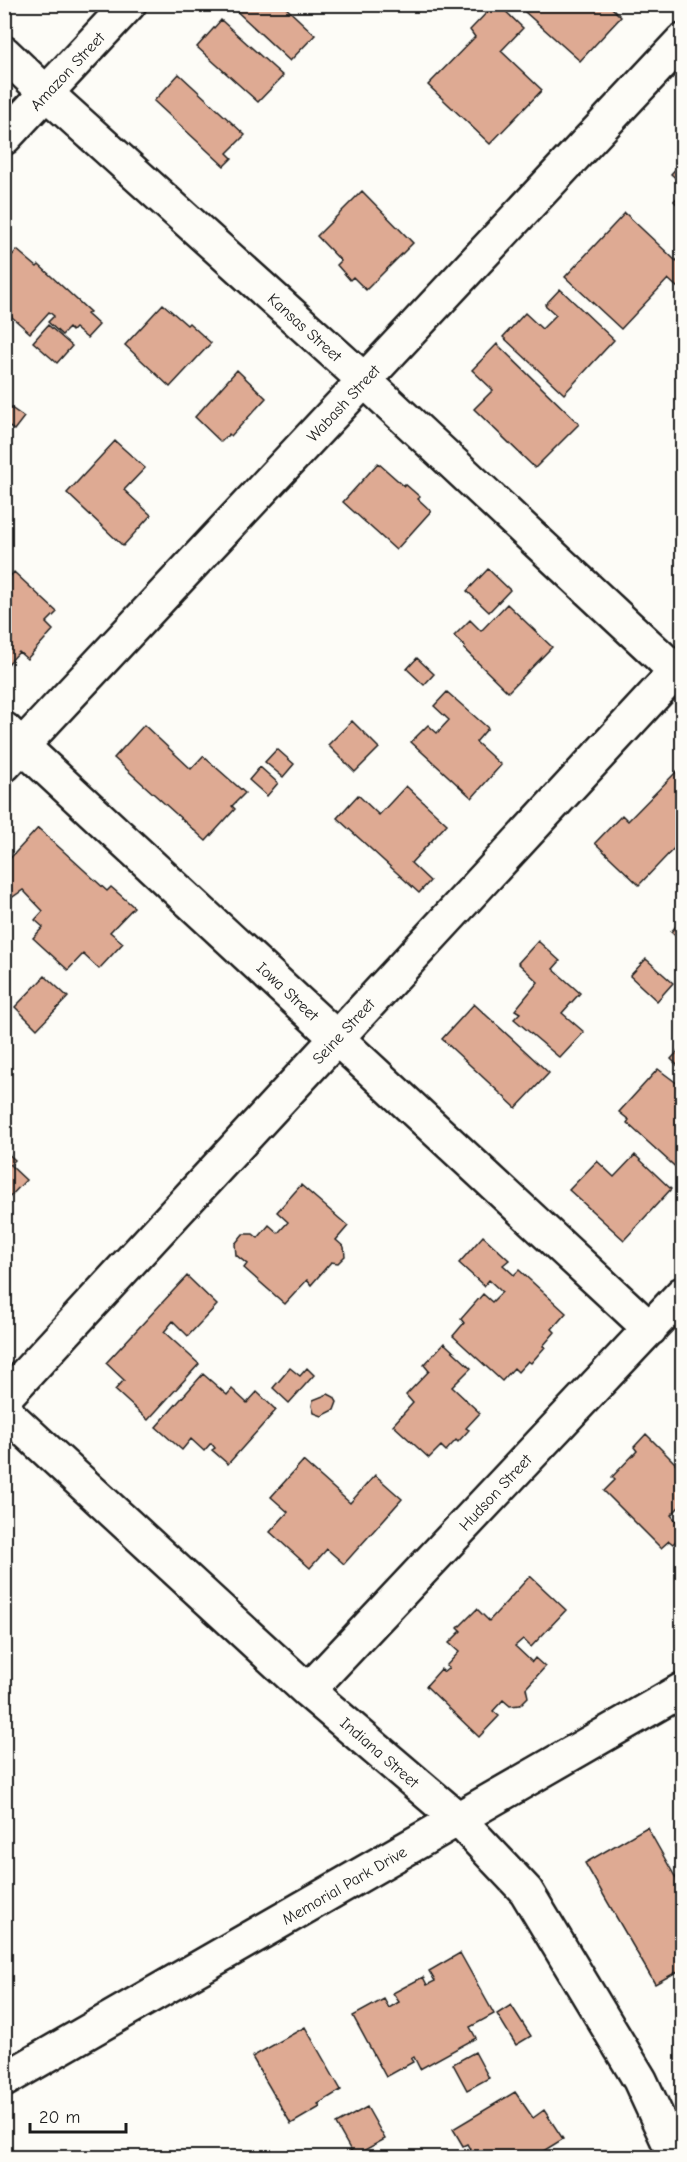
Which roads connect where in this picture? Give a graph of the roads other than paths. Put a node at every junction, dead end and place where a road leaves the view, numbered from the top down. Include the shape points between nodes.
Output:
1 (129, 4) edge
2 (682, 41) edge
3 (4, 53) edge
4 (45, 93) junction
5 (4, 138) edge
6 (364, 380) junction
7 (680, 671) edge
8 (10, 746) edge
9 (338, 1037) junction
10 (682, 1294) edge
11 (650, 1329) junction
12 (4, 1398) edge
13 (4, 1411) edge
14 (682, 1690) edge
15 (308, 1691) junction
16 (458, 1819) junction
17 (4, 2080) edge
18 (676, 2157) edge

1 - 4 street, Amazon Street
2 - 6 street, Wabash Street
3 - 4 street, Kansas Street
4 - 5 street, Amazon Street
4 - 6 street, Kansas Street
6 - 7 street, Kansas Street
6 - 8 street, Wabash Street
7 - 9 street, Seine Street
8 - 9 street, Iowa Street
9 - 11 street, Iowa Street
9 - 12 street, Seine Street
10 - 11 street, Hudson Street
11 - 15 street, Hudson Street
13 - 15 street, Indiana Street
14 - 16 street, Memorial Park Drive
15 - 16 street, Indiana Street
16 - 17 street, Memorial Park Drive
16 - 18 street, Indiana Street via 525,1891 640,2079

